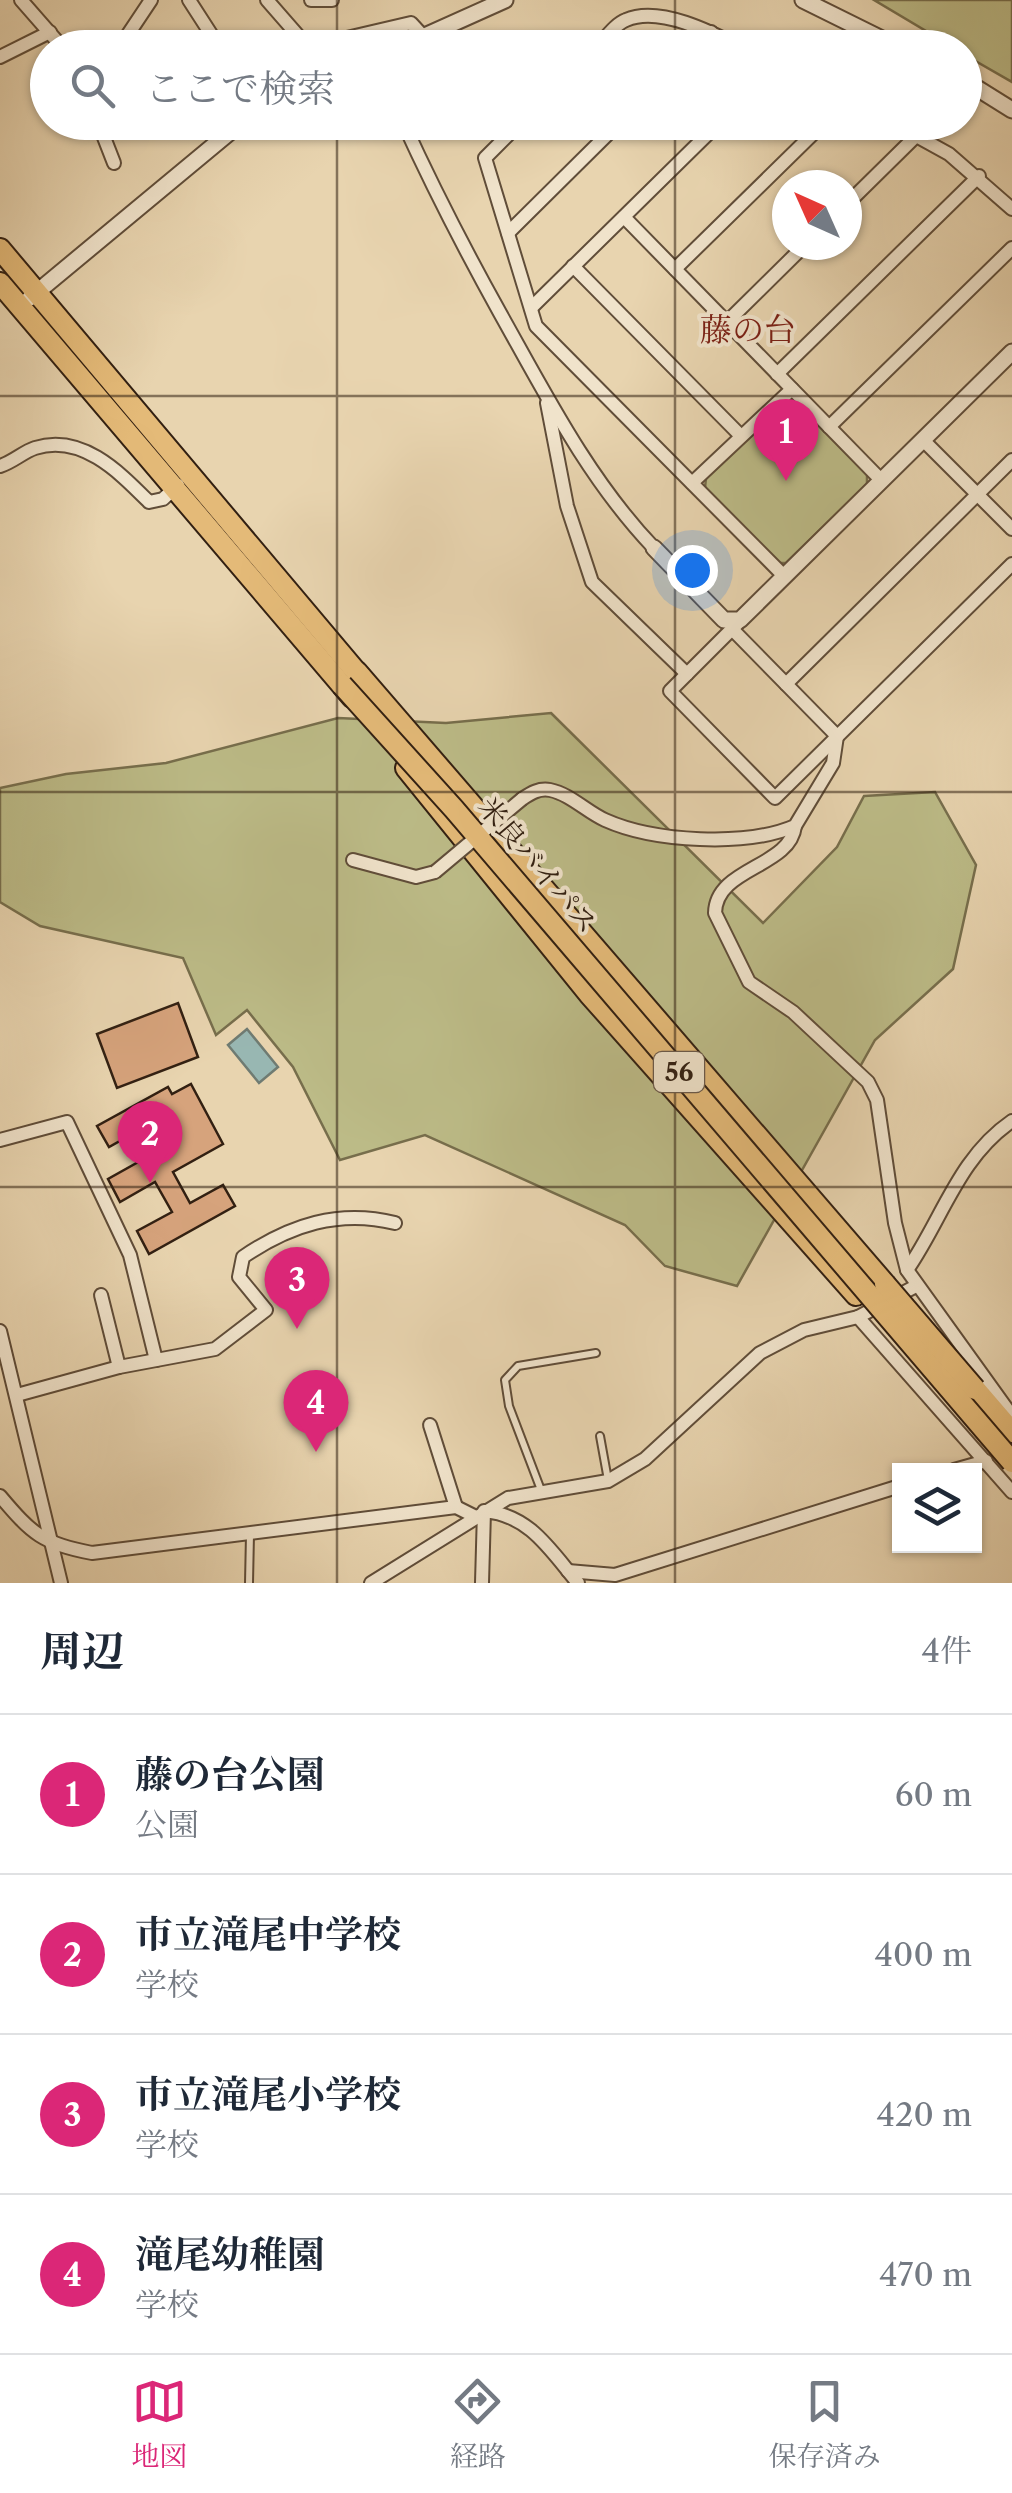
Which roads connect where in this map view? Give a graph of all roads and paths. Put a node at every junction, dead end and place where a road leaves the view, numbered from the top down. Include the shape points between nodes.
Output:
1 (20, 0) edge
2 (151, 0) edge
3 (189, 0) edge
4 (267, 0) edge
5 (311, 0) edge
6 (332, 0) edge
7 (505, 0) edge
8 (803, 0) edge
9 (48, 30) edge
10 (131, 30) edge
11 (208, 30) edge
12 (294, 30) edge
13 (380, 30) edge
14 (418, 30) edge
15 (438, 30) edge
16 (614, 30) edge
17 (703, 30) edge
18 (864, 30) edge
19 (30, 42) edge
20 (0, 58) edge
21 (982, 91) edge
22 (1012, 110) edge
23 (105, 140) edge
24 (220, 140) edge
25 (411, 140) edge
26 (503, 140) edge
27 (602, 140) edge
28 (702, 140) edge
29 (807, 140) edge
30 (912, 140) edge
31 (925, 140) edge
32 (114, 164) dead end
33 (979, 176) junction
34 (862, 189) edge
35 (1012, 209) edge
36 (624, 217) junction
37 (508, 233) junction
38 (1012, 248) edge
39 (0, 249) edge
40 (790, 260) edge
41 (574, 266) junction
42 (675, 270) junction
43 (0, 283) edge
44 (28, 299) junction
45 (531, 308) junction
46 (726, 322) junction
47 (1012, 352) edge
48 (777, 374) junction
49 (792, 389) junction
50 (545, 396) junction
51 (829, 427) junction
52 (741, 436) junction
53 (923, 440) junction
54 (1012, 460) edge
55 (0, 466) edge
56 (181, 480) junction
57 (882, 481) junction
58 (692, 483) junction
59 (977, 494) junction
60 (1012, 529) edge
61 (654, 548) joint
62 (1012, 564) edge
63 (785, 577) junction
64 (748, 614) junction
65 (732, 629) junction
66 (687, 674) junction
67 (350, 678) junction
68 (786, 684) junction
69 (837, 736) junction
70 (795, 826) junction
71 (353, 860) dead end
72 (1012, 1122) edge
73 (0, 1140) edge
74 (396, 1223) dead end
75 (907, 1270) junction
76 (916, 1286) junction
77 (102, 1295) dead end
78 (858, 1316) junction
79 (0, 1331) edge
80 (596, 1354) dead end
81 (156, 1360) junction
82 (118, 1367) junction
83 (17, 1395) junction
84 (1012, 1416) edge
85 (430, 1425) dead end
86 (1012, 1432) edge
87 (600, 1436) dead end
88 (1012, 1449) edge
89 (986, 1461) junction
90 (1012, 1462) edge
91 (979, 1463) edge
92 (1012, 1474) edge
93 (608, 1481) junction
94 (892, 1489) edge
95 (541, 1490) junction
96 (1012, 1492) edge
97 (0, 1496) edge
98 (456, 1507) junction
99 (479, 1514) junction
100 (250, 1534) junction
101 (52, 1545) junction
102 (568, 1571) junction
103 (61, 1583) edge
104 (249, 1583) edge
105 (371, 1583) edge
106 (482, 1583) edge
107 (578, 1583) edge

1 - 9 street
2 - 10 street
3 - 11 street
4 - 12 street
5 - 6 street
7 - 15 street
8 - 18 street
13 - 14 street via 411,23
16 - 17 street via 624,20 648,16
19 - 20 street
21 - 22 street
23 - 32 street
24 - 44 street
25 - 50 street via 462,250
26 - 37 street via 485,158
27 - 37 street
28 - 36 street
29 - 42 street
30 - 34 street
31 - 33 street
33 - 35 street
33 - 48 street
36 - 41 street
36 - 42 street
37 - 45 street
38 - 51 street
39 - 44 main road, 56
40 - 46 street
41 - 45 street
41 - 52 street
42 - 46 street
43 - 44 main road, 56
44 - 56 main road, 米良バイパス / 56
45 - 58 street via 536,326
46 - 48 street
47 - 53 street
48 - 49 street
49 - 51 street
49 - 52 street
50 - 61 street via 623,516
50 - 66 street via 592,582
51 - 57 street
52 - 58 street
53 - 57 street
53 - 59 street
54 - 59 street
55 - 56 street via 36,447 78,449 109,462 150,502
56 - 67 main road, 米良バイパス / 56
57 - 63 street
58 - 63 street
59 - 60 street
59 - 68 street
61 - 64 street via 724,620
62 - 69 street
63 - 64 street
64 - 65 street
65 - 66 street
65 - 68 street
66 - 69 street via 670,691 775,798
67 - 86 main road, bridge
67 - 88 main road, 米良バイパス / 56
67 - 90 main road, 米良バイパス / 56, bridge via 454,809
67 - 92 main road via 589,994
68 - 69 street
69 - 70 street via 833,763
70 - 71 street, bridge via 754,838 640,832 552,790 536,790 434,872 416,877
70 - 75 street via 780,849 726,886 715,913 749,982 793,1012 873,1091
72 - 75 street via 960,1176
73 - 81 street via 66,1122 130,1255
74 - 81 street via 334,1218 258,1246 242,1256 239,1277 266,1310 215,1349
75 - 76 street
76 - 78 street
76 - 84 street
77 - 82 street
78 - 89 street
78 - 93 street via 804,1330 760,1354 645,1460
79 - 83 street
80 - 95 lane via 518,1366 505,1380
81 - 82 street
82 - 83 street
83 - 101 street
85 - 98 street
87 - 93 lane
89 - 91 street
89 - 96 street
93 - 95 street
94 - 102 street via 615,1576
95 - 99 street
97 - 101 street
98 - 99 street
98 - 100 street
99 - 102 street via 508,1513 524,1523
99 - 105 street
99 - 106 street
100 - 101 street via 92,1552
100 - 104 lane
101 - 103 street
102 - 107 street

